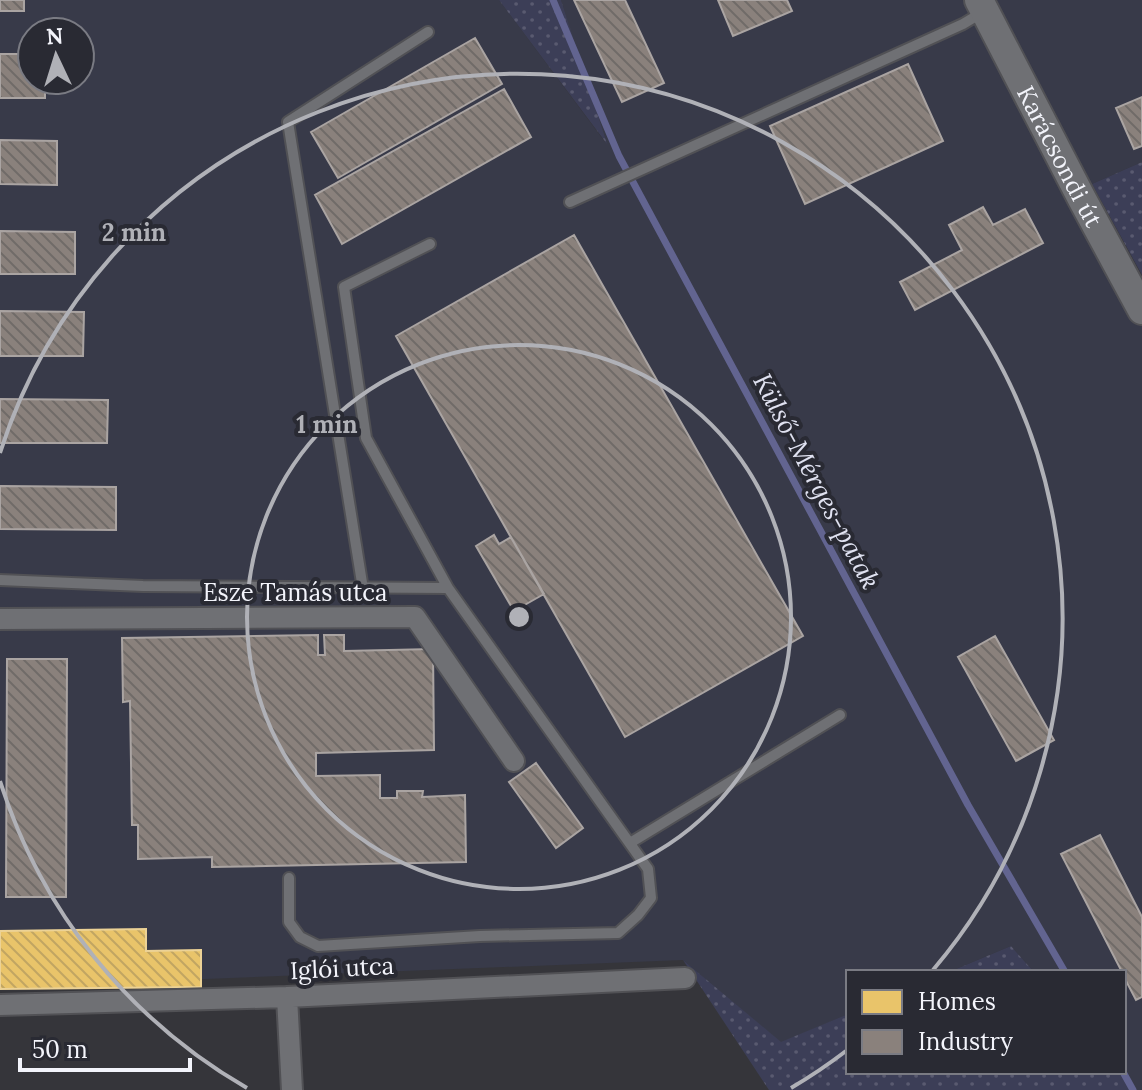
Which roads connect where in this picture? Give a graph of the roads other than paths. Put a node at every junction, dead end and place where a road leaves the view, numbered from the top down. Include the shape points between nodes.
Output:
1 (982, 6) edge
2 (428, 32) dead end
3 (570, 202) dead end
4 (430, 244) dead end
5 (1142, 310) edge
6 (0, 580) edge
7 (448, 588) junction
8 (363, 589) junction
9 (0, 619) edge
10 (840, 715) dead end
11 (514, 761) dead end
12 (630, 843) junction
13 (289, 878) dead end
14 (685, 978) dead end
15 (287, 997) junction
16 (0, 1005) edge
17 (292, 1090) edge

1 - 3 lane via 963,24
1 - 5 main road, Karácsondi út
2 - 8 lane via 288,122
4 - 7 lane via 344,287 366,438
6 - 8 lane
7 - 8 lane
7 - 12 lane
9 - 11 street, Esze Tamás utca via 415,617
10 - 12 lane
12 - 13 lane via 648,869 651,898 618,933 318,946 300,937 289,922
14 - 15 street, Iglói utca
15 - 16 street, Iglói utca
15 - 17 street

